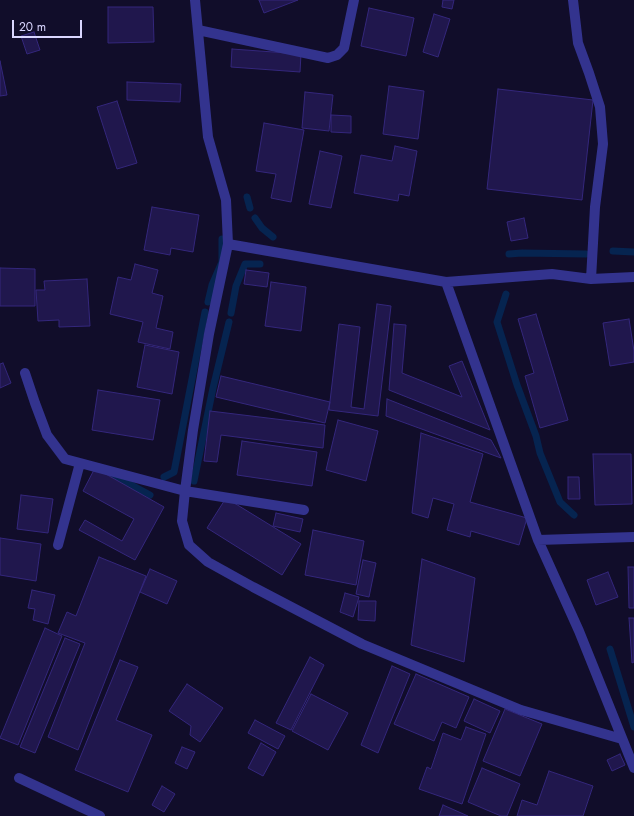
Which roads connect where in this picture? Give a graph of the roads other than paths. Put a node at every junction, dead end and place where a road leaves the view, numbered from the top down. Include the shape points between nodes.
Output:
1 (195, 0) edge
2 (354, 0) edge
3 (573, 0) edge
4 (198, 30) junction
5 (228, 244) junction
6 (634, 277) edge
7 (591, 279) junction
8 (446, 282) junction
9 (25, 373) dead end
10 (80, 463) junction
11 (185, 491) junction
12 (304, 510) dead end
13 (634, 537) edge
14 (538, 540) junction
15 (58, 545) dead end
16 (622, 739) junction
17 (634, 768) edge
18 (19, 778) dead end
19 (100, 816) edge

1 - 4 street
2 - 4 street via 344,48 337,55 328,58
3 - 7 street via 578,43 600,106 604,144 595,206
4 - 5 street via 208,137 226,200
5 - 8 street
5 - 11 street via 208,334
6 - 7 street
7 - 8 street via 552,274
8 - 14 street
9 - 10 street via 47,435 65,459
10 - 11 street
10 - 15 street
11 - 12 street
11 - 16 street via 182,521 189,545 208,562 253,588 362,644 521,710
13 - 14 street
14 - 16 street via 579,631
16 - 17 street
18 - 19 street

